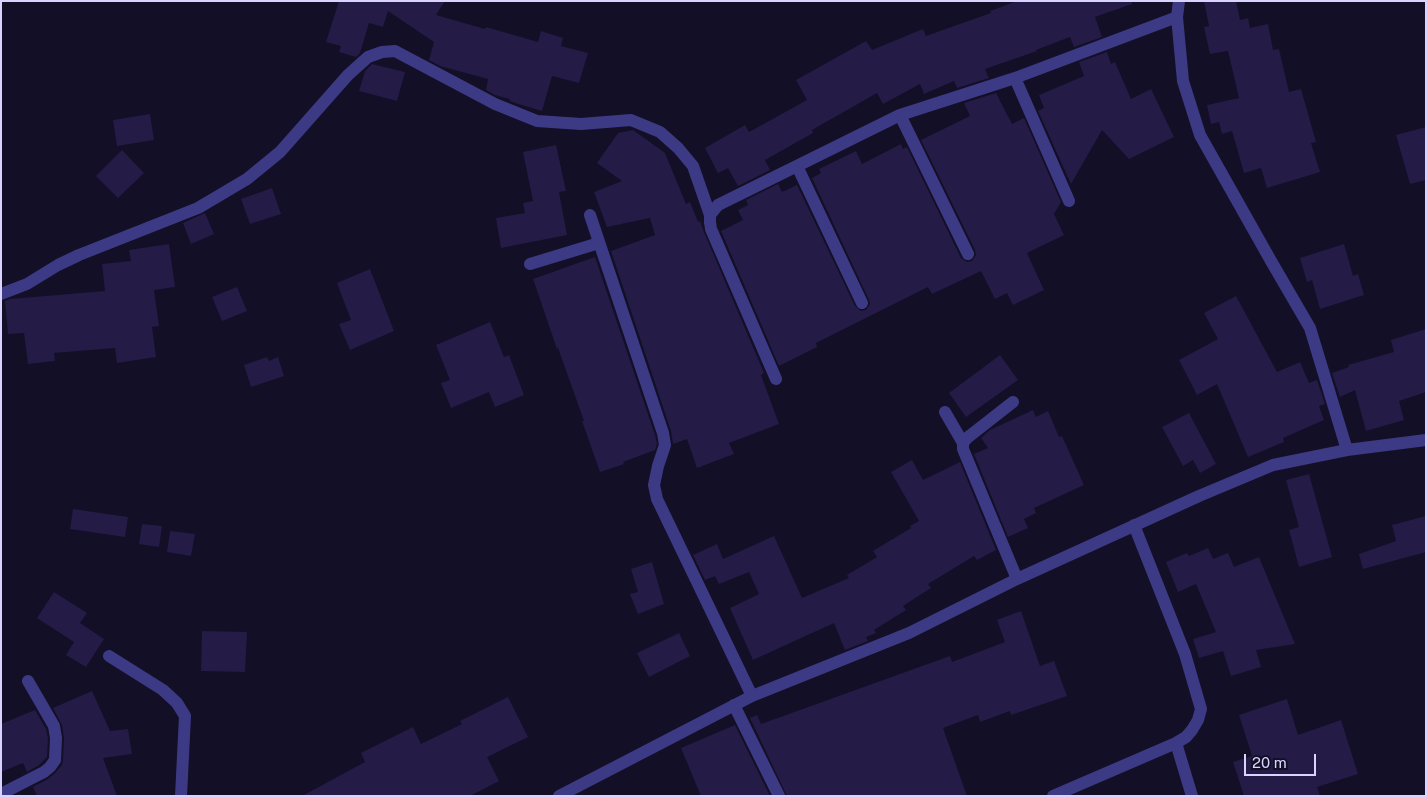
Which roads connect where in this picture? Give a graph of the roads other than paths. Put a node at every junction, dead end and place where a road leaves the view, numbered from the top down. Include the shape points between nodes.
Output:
1 (1179, 1) edge
2 (1177, 17) junction
3 (1015, 78) junction
4 (900, 115) junction
5 (797, 166) junction
6 (1069, 201) dead end
7 (590, 215) dead end
8 (710, 215) junction
9 (599, 243) junction
10 (968, 254) dead end
11 (530, 264) dead end
12 (1, 294) edge
13 (862, 303) dead end
14 (776, 379) dead end
15 (1013, 402) dead end
16 (945, 412) dead end
17 (1426, 440) edge
18 (963, 443) junction
19 (1347, 450) junction
20 (1134, 525) junction
21 (1017, 579) junction
22 (109, 656) dead end
23 (28, 681) dead end
24 (752, 696) junction
25 (734, 706) junction
26 (1176, 743) junction
27 (1, 794) edge
28 (182, 796) edge
29 (559, 796) edge
30 (779, 796) edge
31 (1053, 796) edge
32 (1192, 796) edge

1 - 2 street
2 - 3 street
2 - 19 street via 1183,82 1200,135 1310,328
3 - 4 street
3 - 6 street
4 - 5 street
4 - 10 street
5 - 8 street via 718,205
5 - 13 street
7 - 9 street
8 - 12 street via 693,166 660,132 631,120 581,124 537,121 495,104 394,51 382,52 368,57 348,75 280,152 247,178 198,208 58,264 27,284
8 - 14 street via 711,229
9 - 11 street
9 - 24 street via 663,433 665,445 654,485 657,499
15 - 18 street
16 - 18 street
17 - 19 street
18 - 21 street via 966,458
19 - 20 street via 1273,465
20 - 21 street
20 - 26 street via 1185,654 1201,709 1192,730
21 - 24 street via 909,633
22 - 28 street via 163,690 185,716
23 - 27 street via 54,726 55,760 44,772
24 - 25 street
25 - 29 street
25 - 30 street
26 - 31 street
26 - 32 street

